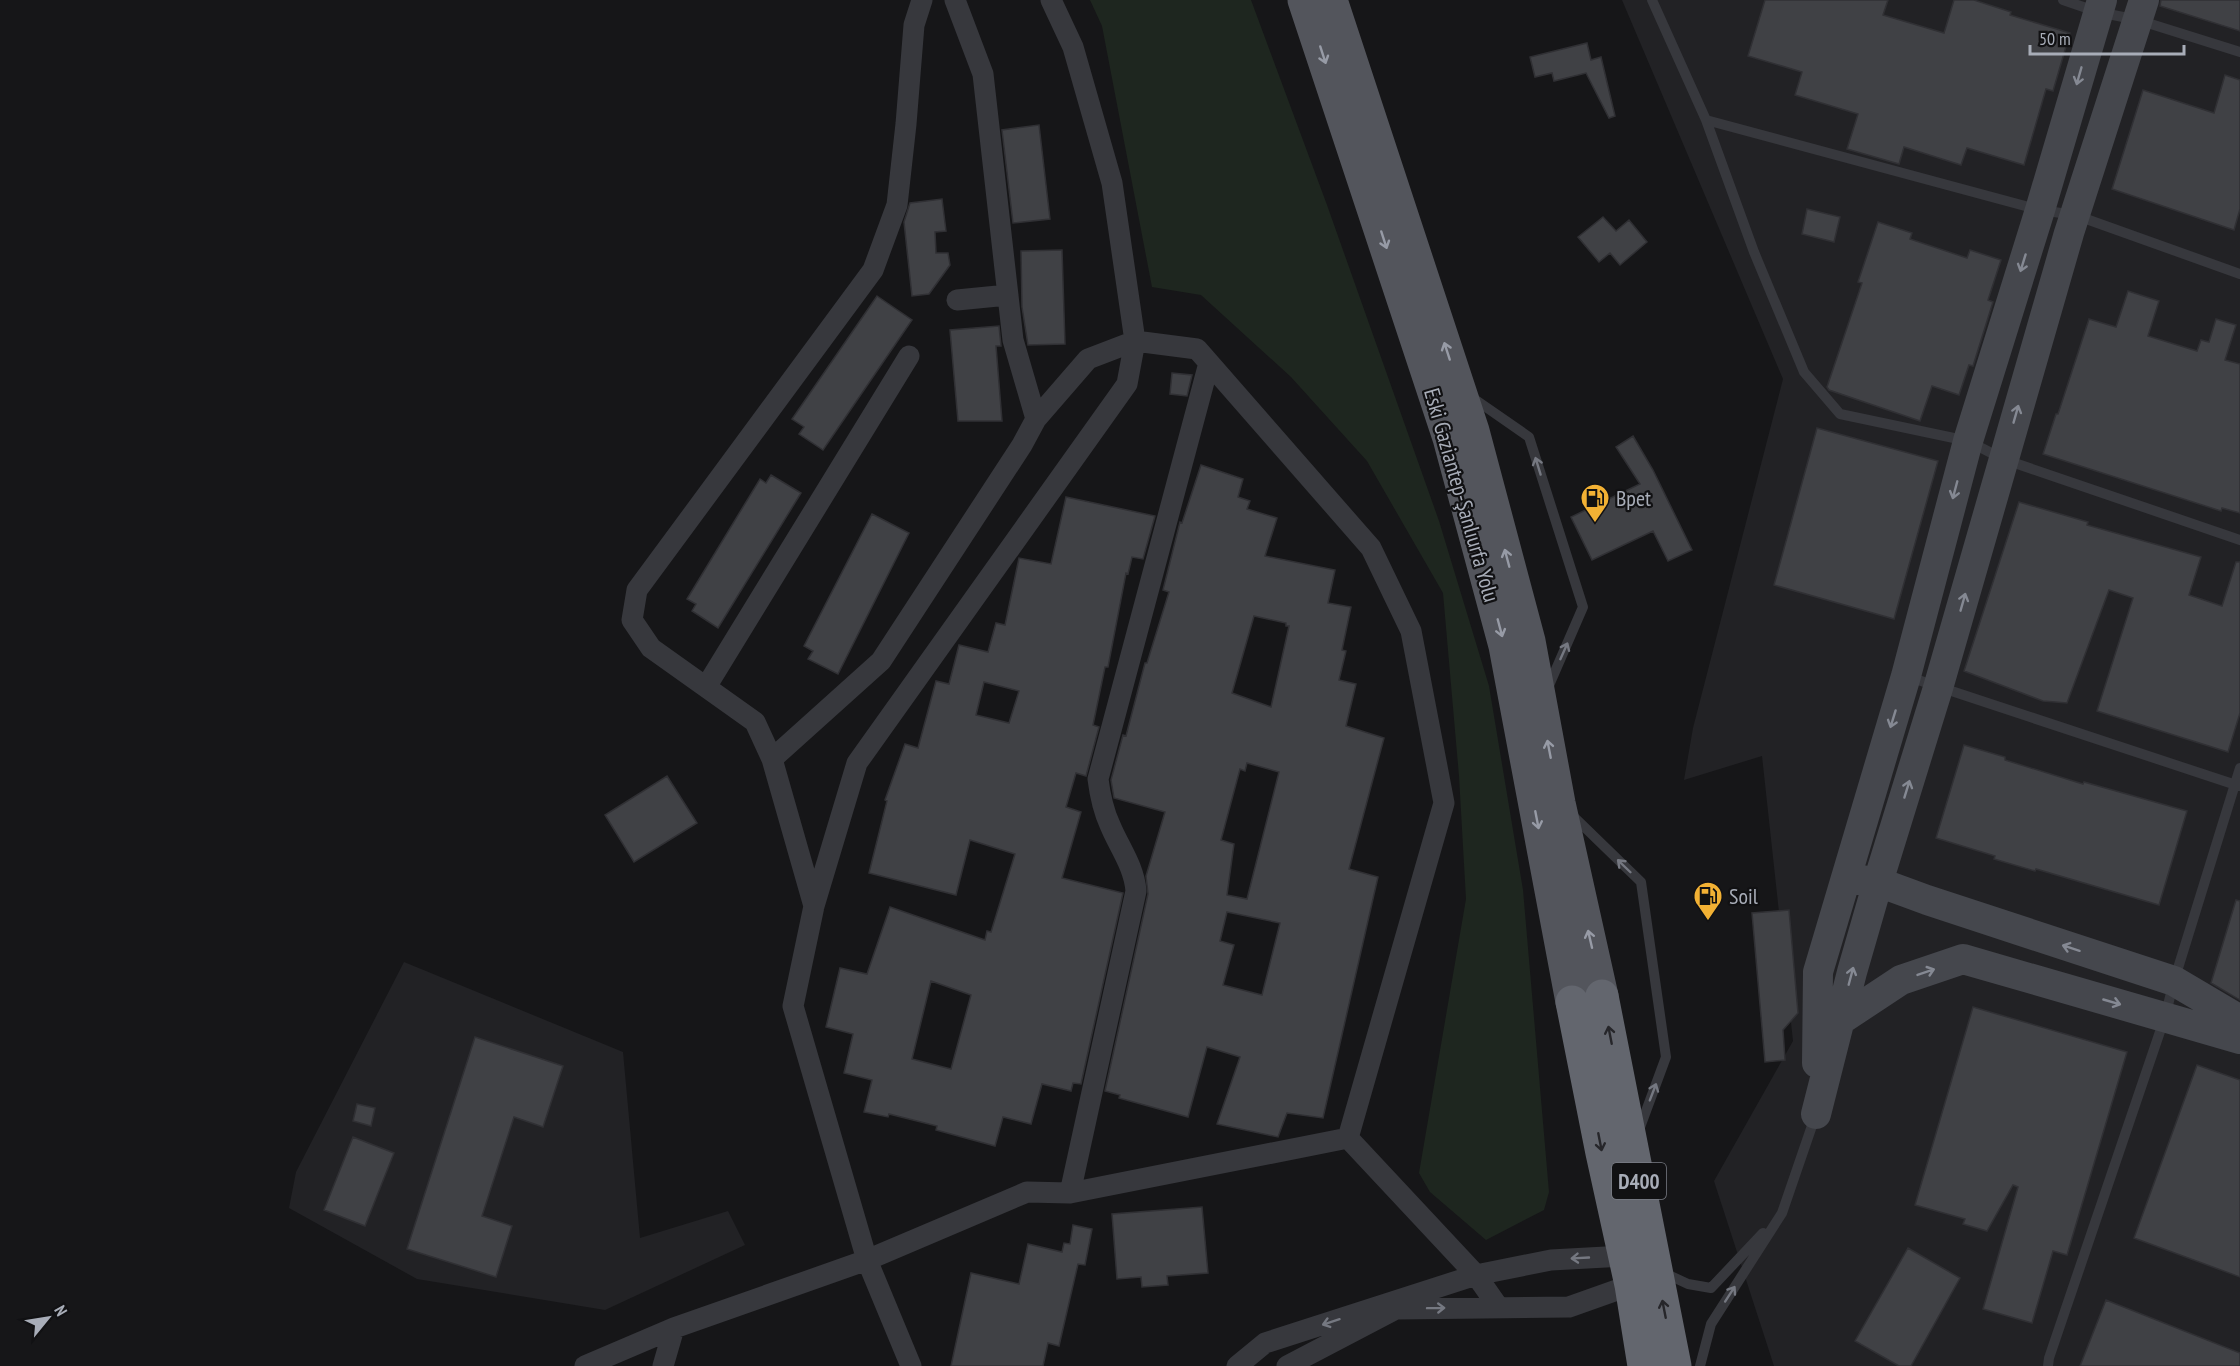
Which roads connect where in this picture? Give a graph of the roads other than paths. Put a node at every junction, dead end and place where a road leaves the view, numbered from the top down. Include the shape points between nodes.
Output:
1 (922, 0) edge
2 (955, 0) edge
3 (1051, 0) edge
4 (1304, 0) edge
5 (1331, 0) edge
6 (1652, 0) edge
7 (2062, 0) edge
8 (2100, 6) edge
9 (2141, 10) edge
10 (2240, 52) edge
11 (1706, 120) junction
12 (2040, 210) junction
13 (2075, 215) junction
14 (2240, 274) edge
15 (1008, 295) junction
16 (957, 300) dead end
17 (1135, 341) junction
18 (909, 356) dead end
19 (1209, 363) junction
20 (1459, 389) junction
21 (1036, 419) junction
22 (1968, 441) junction
23 (2003, 459) junction
24 (2240, 540) edge
25 (1906, 676) junction
26 (706, 687) junction
27 (1938, 688) junction
28 (1541, 704) junction
29 (772, 759) junction
30 (2240, 768) edge
31 (2237, 785) edge
32 (1559, 803) junction
33 (1844, 878) junction
34 (1878, 882) junction
35 (814, 906) junction
36 (2174, 981) junction
37 (1587, 999) junction
38 (2165, 1017) junction
39 (2240, 1020) edge
40 (1839, 1022) junction
41 (2240, 1039) edge
42 (1816, 1114) junction
43 (1348, 1138) junction
44 (1632, 1147) junction
45 (1070, 1192) junction
46 (1782, 1213) junction
47 (867, 1260) junction
48 (1637, 1270) junction
49 (1476, 1275) junction
50 (1499, 1308) junction
51 (674, 1328) junction
52 (585, 1366) edge
53 (663, 1366) edge
54 (911, 1366) edge
55 (1237, 1366) edge
56 (1287, 1366) edge
57 (1644, 1366) edge
58 (1675, 1366) edge
59 (1700, 1366) edge
60 (2048, 1366) edge

1 - 26 street via 914,25 897,205 873,270 637,590 632,620 651,648
2 - 15 street via 983,74
3 - 17 street via 1073,47 1112,183
4 -> 37 main road, Eski Gaziantep-Şanlıurfa Yolu via 1462,484 1505,646
20 -> 5 main road, Eski Gaziantep-Şanlıurfa Yolu
6 - 11 lane
7 - 8 lane
8 - 9 lane
8 -> 12 street
9 - 10 lane
9 - 13 street
11 - 12 lane
11 - 22 lane via 1754,252 1804,372 1840,414
12 - 13 lane
12 -> 22 street
13 - 14 lane
23 -> 13 street
15 - 16 street
15 - 21 street via 1013,340
17 - 19 street via 1197,349
17 - 21 street via 1088,359
17 - 35 street via 1127,384 857,763
18 - 26 street
19 - 43 street via 1371,548 1411,632 1444,802
19 - 45 street via 1098,779 1109,825 1135,876 1136,891
28 -> 20 main road, Eski Gaziantep-Şanlıurfa Yolu via 1526,630
28 -> 20 lane via 1583,608 1529,437
21 - 29 street via 881,661
22 - 23 lane
22 -> 25 street
23 - 24 lane
27 -> 23 street
25 - 27 lane
25 -> 33 street
26 - 29 street via 755,722
27 - 31 lane
34 -> 27 street
32 -> 28 main road, Eski Gaziantep-Şanlıurfa Yolu
29 - 35 street
30 - 31 lane
31 - 36 lane
37 -> 32 main road, Eski Gaziantep-Şanlıurfa Yolu
44 -> 32 lane via 1666,1057 1641,882
33 - 34 street
33 - 42 street via 1818,972
36 -> 34 street
40 -> 34 street
35 - 47 street via 793,1006
36 - 38 lane
36 - 39 street
44 -> 37 highway, D400
37 -> 48 highway, D400
40 -> 38 street via 1901,980 1963,959
38 - 41 street
38 - 60 lane
40 - 42 street
42 - 46 lane
43 - 45 street
43 - 49 street
44 - 48 highway, D400
45 - 47 street via 1027,1192
46 - 48 lane via 1711,1288
59 -> 46 lane via 1711,1324
47 - 51 street
47 - 54 street
48 -> 49 street via 1551,1260
48 - 50 street via 1569,1307
48 - 57 highway, D400
58 -> 48 highway, D400
49 - 50 street
49 -> 55 street via 1265,1343
56 -> 50 street via 1396,1309
51 - 52 street
51 - 53 street

